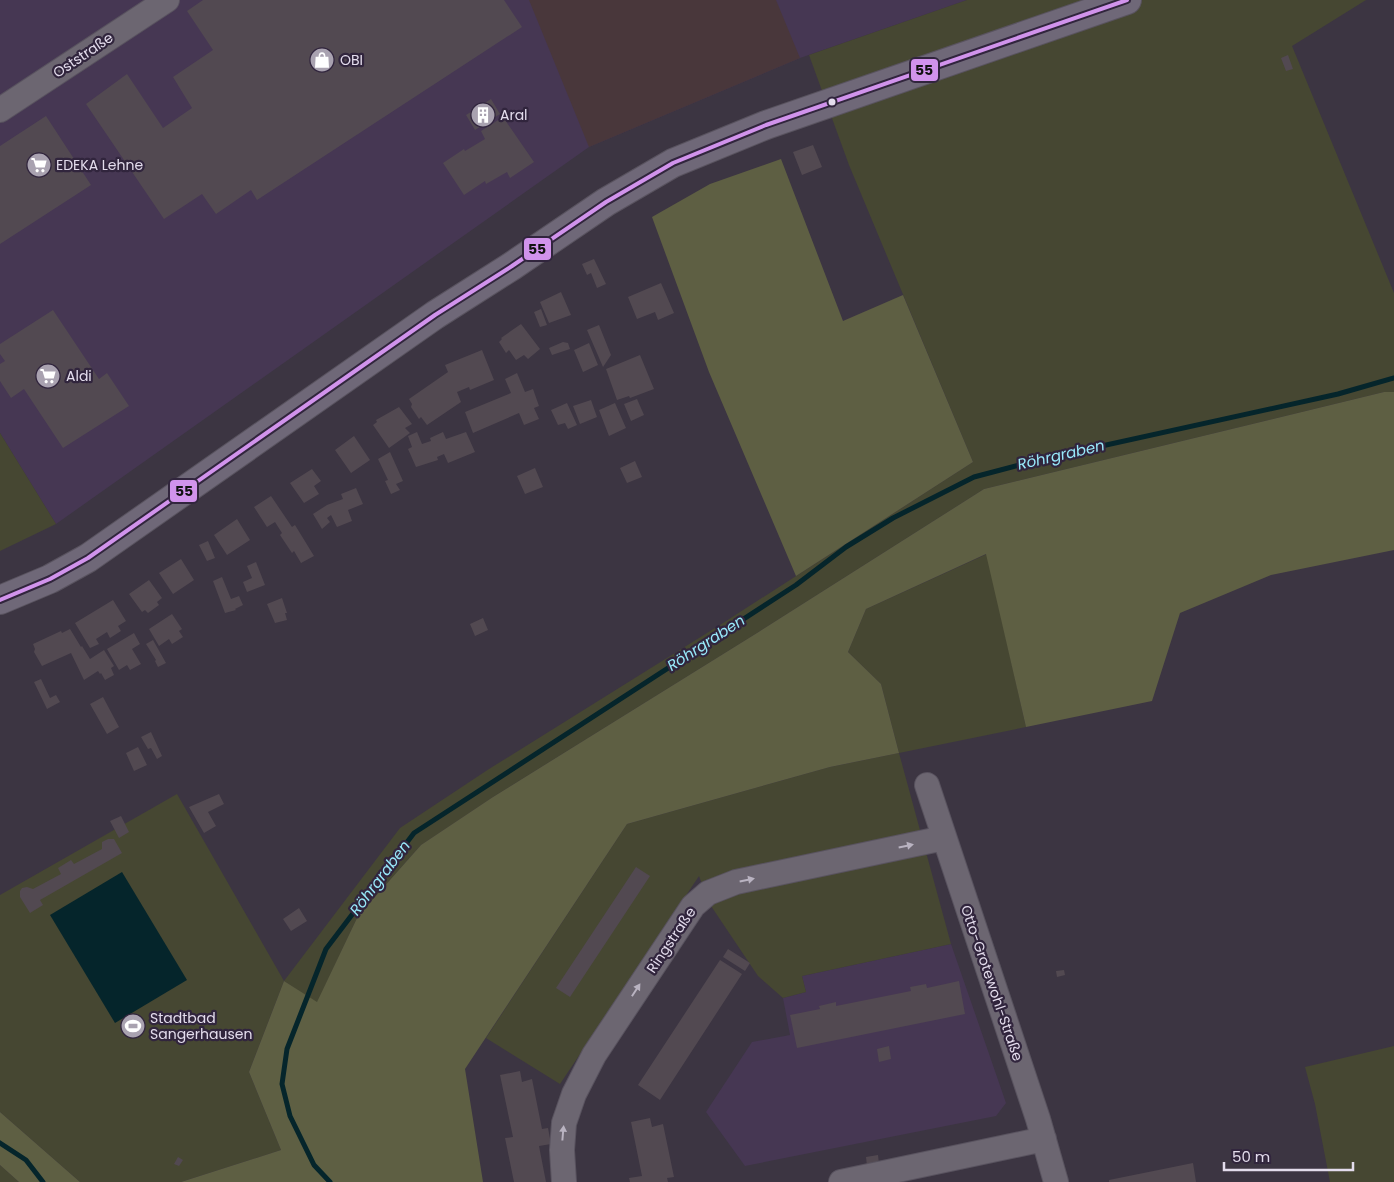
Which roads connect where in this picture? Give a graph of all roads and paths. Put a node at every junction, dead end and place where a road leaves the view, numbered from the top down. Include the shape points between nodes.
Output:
1 (166, 0) edge
2 (1127, 0) edge
3 (0, 110) edge
4 (0, 600) edge
5 (927, 785) dead end
6 (944, 838) junction
7 (1044, 1139) junction
8 (564, 1182) edge
9 (841, 1182) edge
10 (1056, 1182) edge

1 - 3 street, Oststraße
2 - 4 main road via 766,124 673,162 606,202 435,316 88,558
5 - 6 street, Otto-Grotewohl-Straße
6 - 7 street, Otto-Grotewohl-Straße
8 -> 6 street, Ringstraße via 562,1133 574,1094 603,1042 700,899 736,882
7 - 9 street
7 - 10 street, Otto-Grotewohl-Straße

